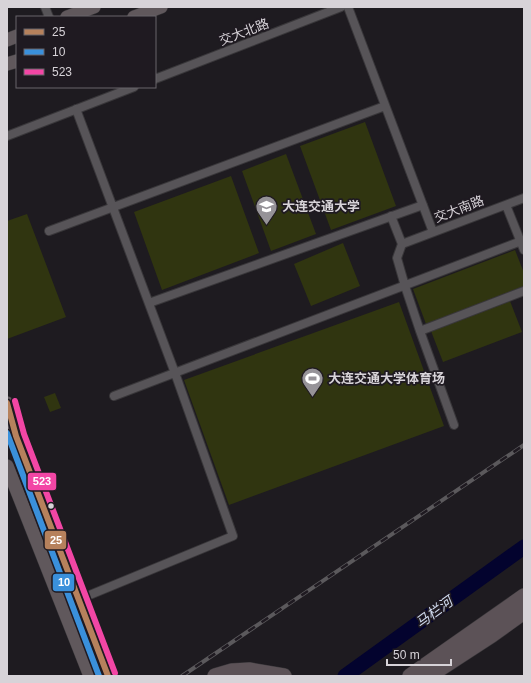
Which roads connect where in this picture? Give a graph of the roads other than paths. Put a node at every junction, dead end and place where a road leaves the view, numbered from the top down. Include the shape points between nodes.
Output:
1 (94, 7) edge
2 (160, 7) edge
3 (341, 7) edge
4 (348, 7) edge
5 (70, 16) edge
6 (137, 16) edge
7 (156, 79) edge
8 (131, 88) edge
9 (385, 106) junction
10 (76, 110) junction
11 (7, 136) edge
12 (524, 198) edge
13 (506, 204) junction
14 (423, 205) junction
15 (113, 208) junction
16 (391, 216) junction
17 (49, 231) dead end
18 (433, 232) junction
19 (522, 241) edge
20 (402, 244) junction
21 (524, 250) edge
22 (405, 286) junction
23 (524, 291) edge
24 (149, 303) junction
25 (420, 331) junction
26 (175, 373) junction
27 (114, 396) dead end
28 (7, 403) edge
29 (7, 420) edge
30 (454, 425) dead end
31 (16, 436) junction
32 (7, 466) edge
33 (80, 600) junction
34 (521, 604) edge
35 (473, 633) junction
36 (492, 635) junction
37 (90, 676) edge
38 (108, 676) edge
39 (215, 676) edge
40 (284, 676) edge
41 (399, 676) edge
42 (410, 676) edge
43 (429, 676) edge
44 (434, 676) edge

1 - 5 main road
2 - 6 main road
3 - 7 street, 交大北路
4 - 9 street
8 - 10 street
9 - 14 street
9 - 15 street
10 - 11 street
10 - 15 street
12 - 13 street, 交大南路
13 - 18 street, 交大南路
13 - 19 street
14 - 16 street
14 - 18 street
15 - 17 street
15 - 24 street
16 - 20 street
16 - 24 street
18 - 20 street, 交大南路
19 - 21 street
19 - 22 street
20 - 22 street via 397,258
22 - 25 street
22 - 26 street
23 - 25 street
24 - 26 street
25 - 30 street
26 - 27 street
26 - 33 street via 233,536
28 - 31 main road
29 - 31 main road
31 - 33 main road
32 - 37 main road
33 - 38 main road
34 - 35 highway
34 - 36 highway
35 - 41 highway
35 - 42 highway
36 - 43 highway
36 - 44 highway
39 - 40 highway via 249,670

